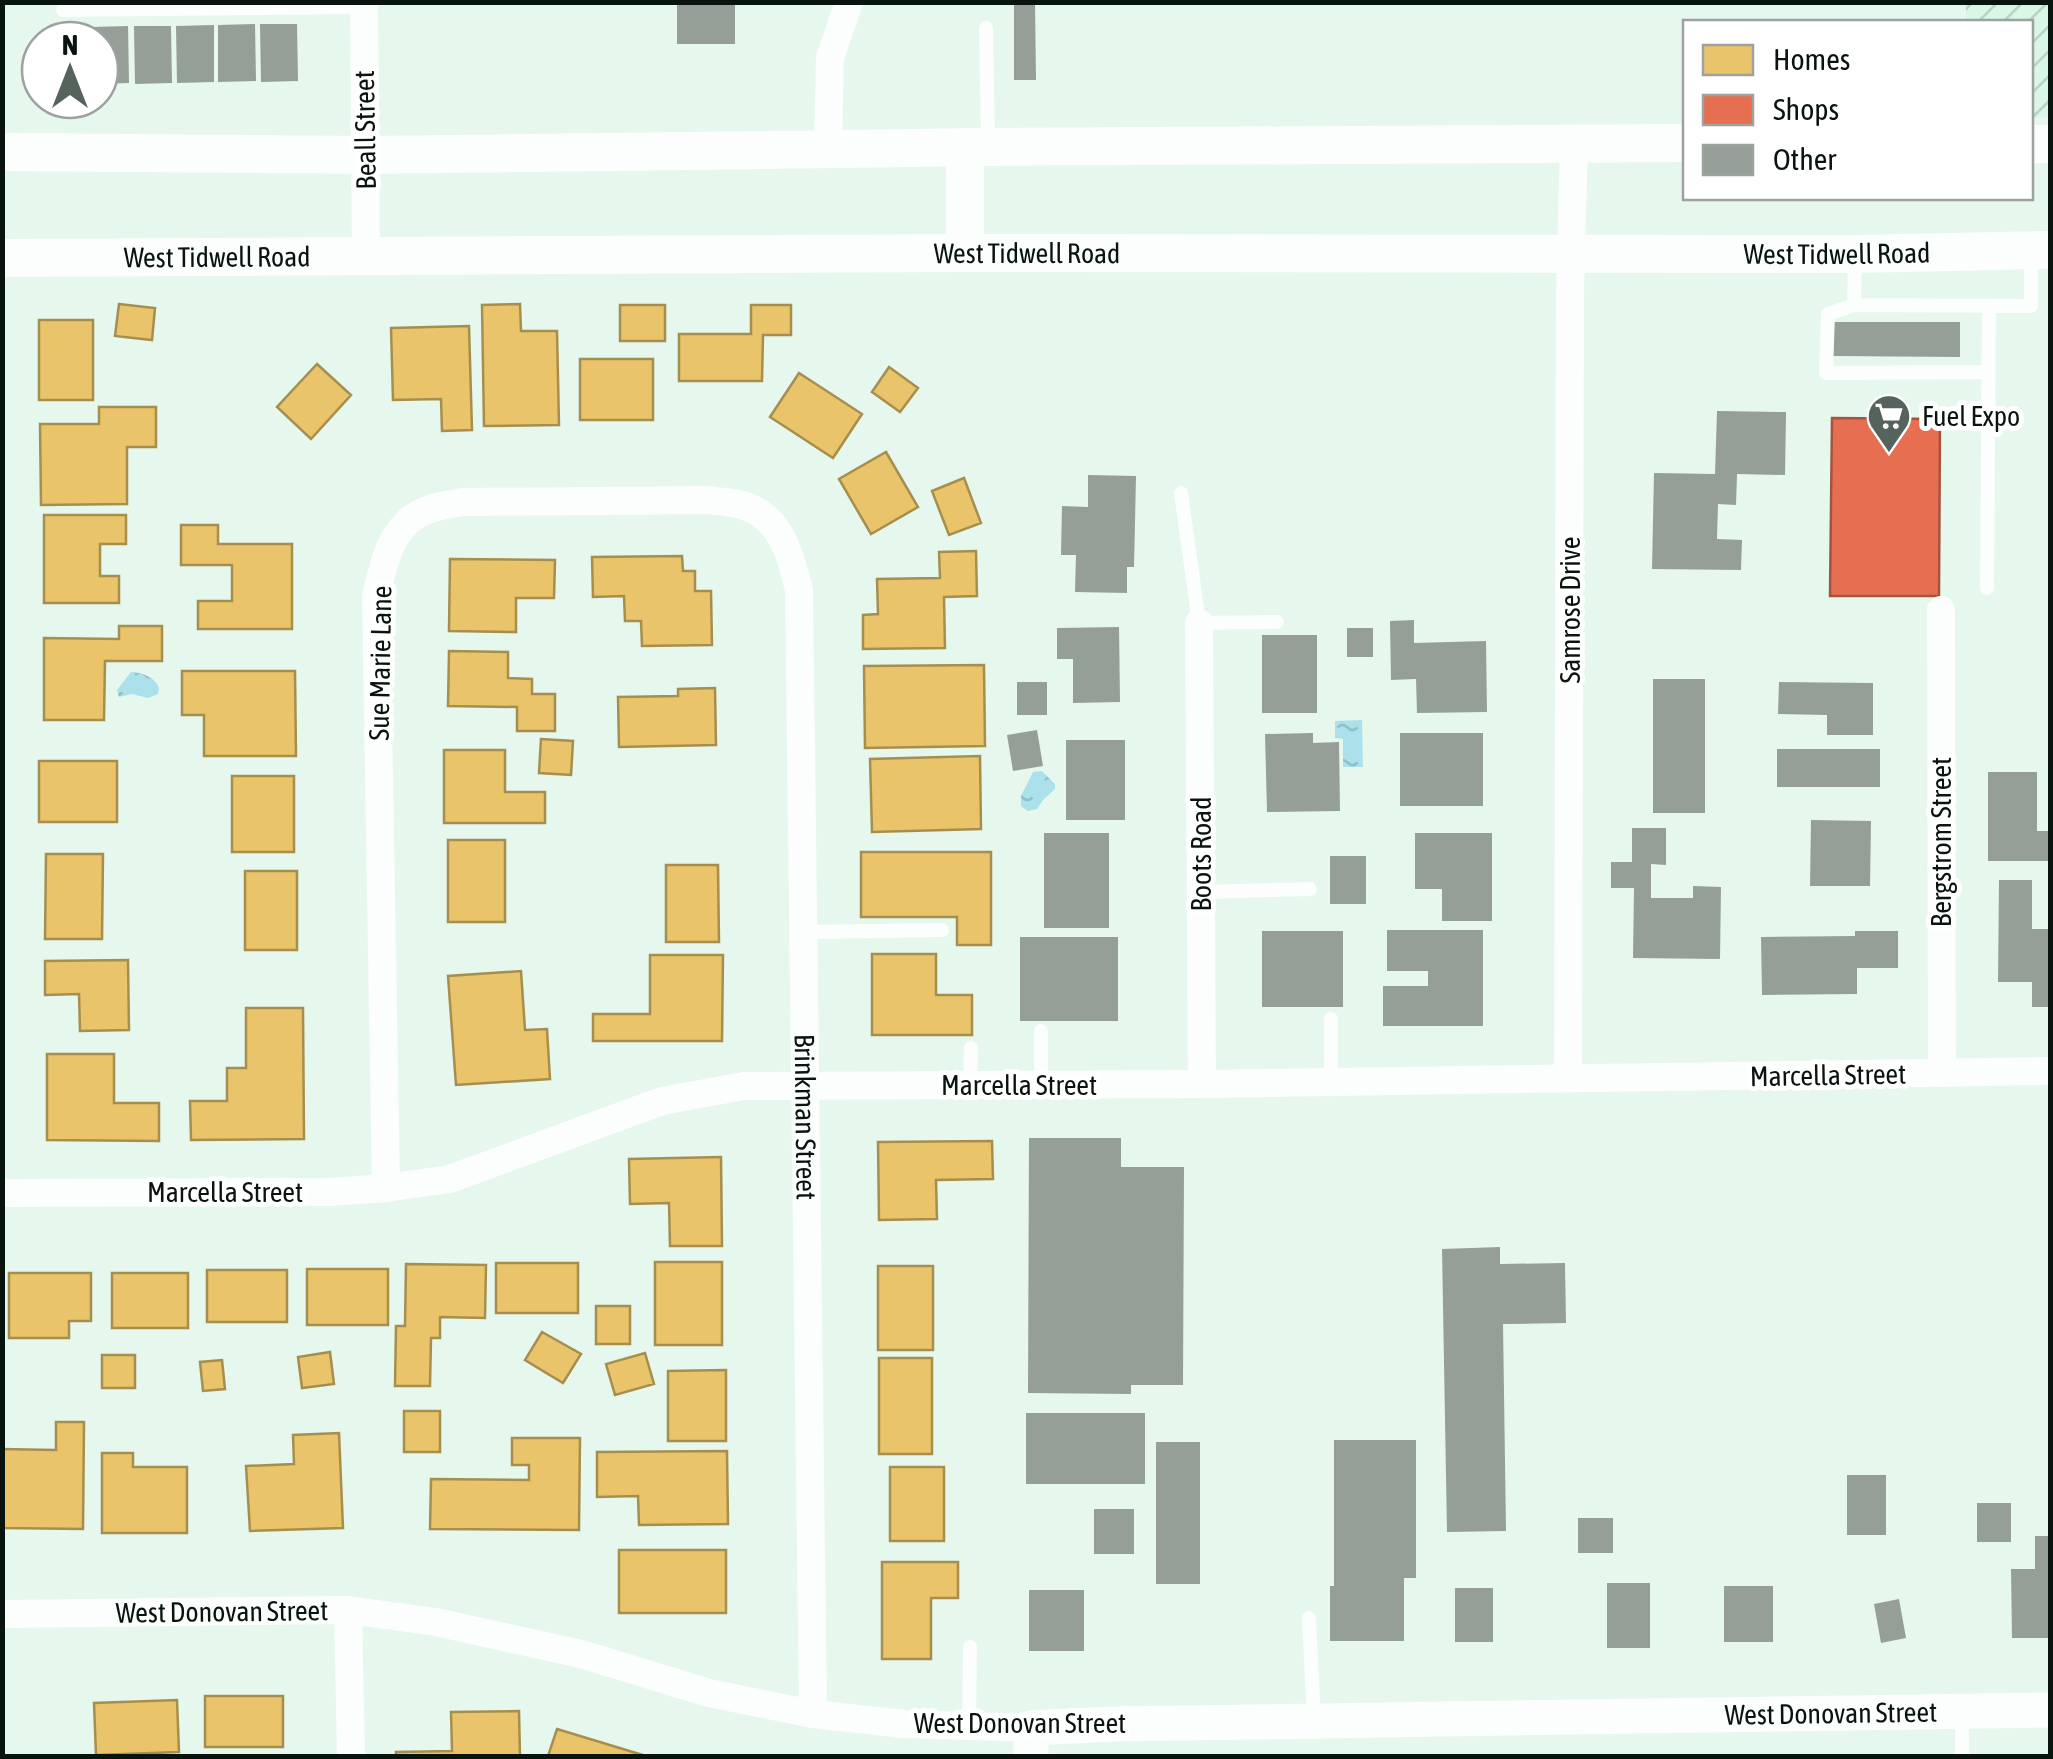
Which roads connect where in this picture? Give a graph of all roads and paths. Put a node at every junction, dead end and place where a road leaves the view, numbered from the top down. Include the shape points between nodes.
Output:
1 (848, 2) edge
2 (364, 5) edge
3 (63, 10) dead end
4 (986, 28) dead end
5 (1574, 142) junction
6 (1683, 142) edge
7 (977, 147) junction
8 (828, 148) junction
9 (2, 152) edge
10 (366, 155) junction
11 (2041, 250) edge
12 (965, 253) junction
13 (1571, 253) junction
14 (1855, 254) junction
15 (366, 257) junction
16 (2, 258) edge
17 (1854, 305) junction
18 (1990, 307) junction
19 (1988, 372) junction
20 (1181, 493) dead end
21 (774, 525) joint
22 (1987, 588) dead end
23 (1940, 610) dead end
24 (1277, 622) dead end
25 (1199, 623) junction
26 (1310, 889) dead end
27 (1201, 892) junction
28 (942, 930) dead end
29 (804, 932) junction
30 (1332, 1019) dead end
31 (1041, 1031) dead end
32 (971, 1048) dead end
33 (2050, 1071) edge
34 (1942, 1073) junction
35 (1568, 1078) junction
36 (1332, 1082) junction
37 (1202, 1084) junction
38 (1041, 1085) junction
39 (807, 1086) junction
40 (970, 1086) junction
41 (386, 1188) junction
42 (2, 1194) edge
43 (348, 1610) junction
44 (2, 1614) edge
45 (1309, 1618) dead end
46 (970, 1647) dead end
47 (2050, 1710) edge
48 (1962, 1712) junction
49 (814, 1714) junction
50 (1314, 1721) junction
51 (969, 1726) junction
52 (1031, 1742) edge
53 (351, 1756) edge
54 (1962, 1756) edge

1 - 8 street via 830,58
2 - 3 lane
2 - 10 street, Beall Street
4 - 7 lane
5 - 6 main road
5 - 7 main road
5 - 13 street, Samrose Drive
7 - 8 main road
7 - 12 main road
8 - 10 main road
9 - 10 main road
10 - 15 street, Beall Street
11 - 14 main road, West Tidwell Road
11 - 18 lane via 2031,306
12 - 13 main road, West Tidwell Road
12 - 15 main road, West Tidwell Road
13 - 14 main road, West Tidwell Road
13 - 35 street, Samrose Drive
14 - 17 lane
15 - 16 main road, West Tidwell Road
17 - 18 lane
17 - 19 lane via 1828,314 1826,374
18 - 19 lane
19 - 22 lane
20 - 25 lane
21 - 29 street, Brinkman Street via 790,551 799,590
21 - 41 street, Sue Marie Lane via 747,506 710,500 462,502 426,510 398,531 376,597
23 - 34 street, Bergstrom Street
24 - 25 lane
25 - 27 street, Boots Road
26 - 27 lane
27 - 37 street, Boots Road
28 - 29 lane
29 - 39 street, Brinkman Street
30 - 36 lane
31 - 38 lane
32 - 40 lane
33 - 34 street, Marcella Street
34 - 35 street, Marcella Street
35 - 36 street, Marcella Street
36 - 37 street, Marcella Street
37 - 38 street, Marcella Street
38 - 40 street, Marcella Street
39 - 40 street, Marcella Street
39 - 41 street, Marcella Street via 744,1086 662,1101 450,1179
39 - 49 street, Brinkman Street
41 - 42 street, Marcella Street
43 - 44 street, West Donovan Street
43 - 49 street, West Donovan Street via 580,1654 710,1693
43 - 53 street
45 - 50 lane
46 - 51 lane
47 - 48 street, West Donovan Street
48 - 50 street, West Donovan Street
48 - 54 lane
49 - 51 street, West Donovan Street
50 - 52 street, West Donovan Street via 1114,1724
51 - 52 street, West Donovan Street

